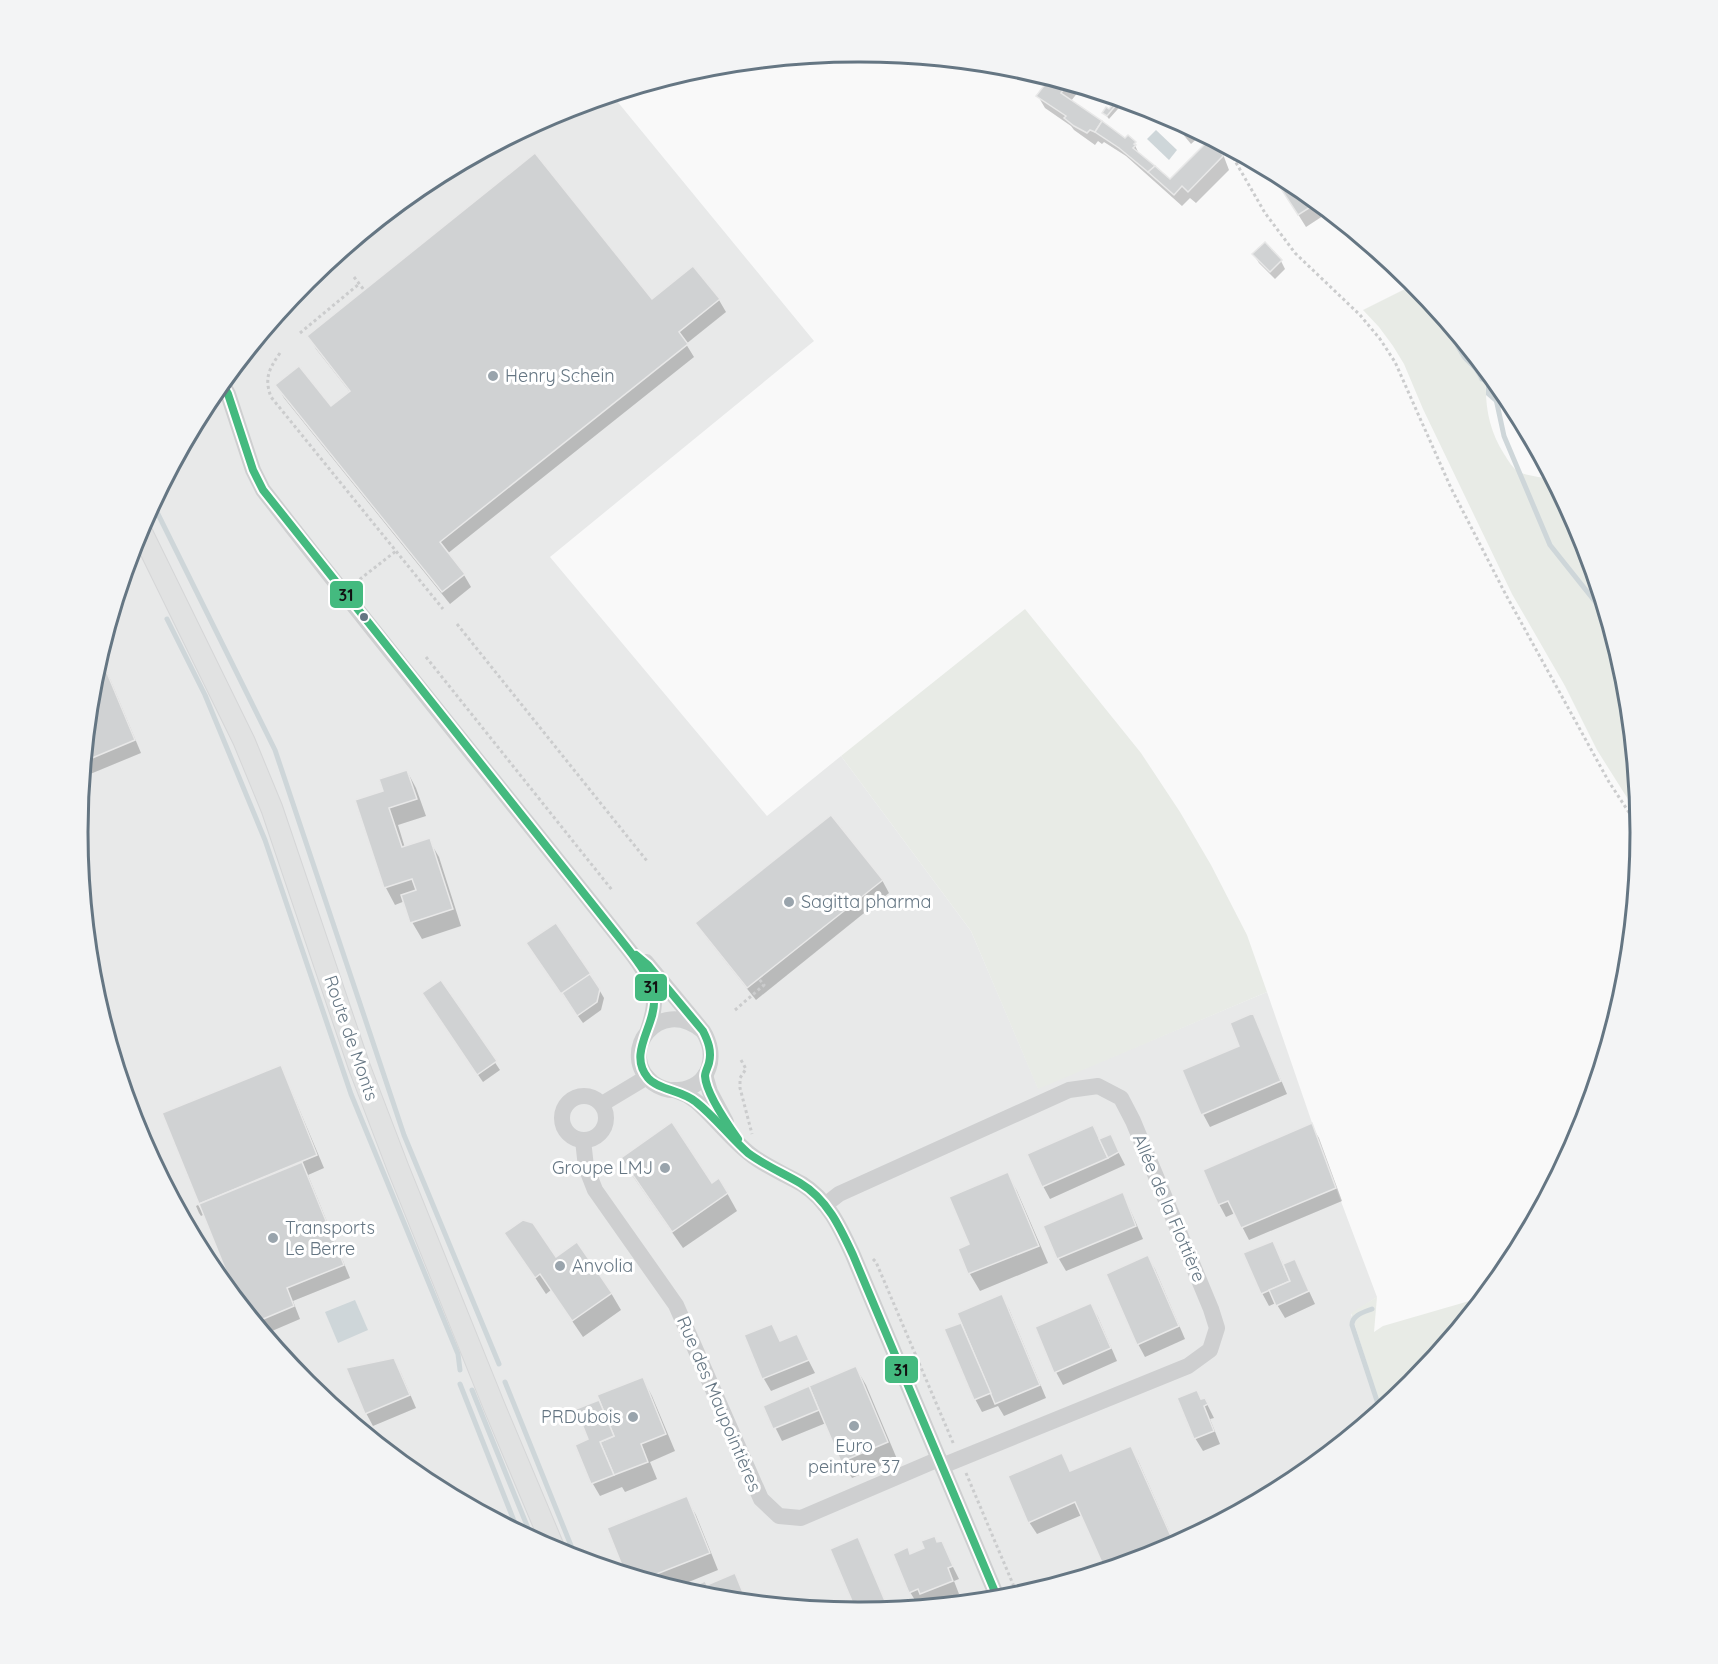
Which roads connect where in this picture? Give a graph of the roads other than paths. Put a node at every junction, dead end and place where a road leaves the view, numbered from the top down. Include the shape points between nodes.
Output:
1 (227, 392) edge
2 (146, 541) edge
3 (628, 949) junction
4 (648, 1030) junction
5 (703, 1030) junction
6 (705, 1075) junction
7 (647, 1077) junction
8 (675, 1090) junction
9 (602, 1104) junction
10 (583, 1140) junction
11 (750, 1154) junction
12 (825, 1205) junction
13 (941, 1462) junction
14 (549, 1537) edge
15 (994, 1590) edge

1 - 3 street via 263,490
2 - 14 main road, Route de Monts via 244,741 272,809 359,1066
3 - 4 street via 652,992 654,1002
3 - 5 street via 648,964
4 - 5 street via 676,1018
4 - 7 street via 639,1053
5 - 6 street via 711,1053
6 - 8 street via 686,1089
6 - 11 street via 729,1127
7 - 8 street via 665,1089
7 - 9 street
8 - 11 street via 697,1102
9 - 10 street via 606,1118 602,1131
9 - 10 street via 582,1095 564,1107 564,1129
10 - 13 street, Rue des Maupointières via 586,1167 595,1190 676,1305 761,1499 779,1516 801,1518
11 - 12 street via 805,1186
12 - 13 street via 853,1255
12 - 13 street, Allée de la Flottière via 839,1194 1069,1090 1098,1086 1121,1098 1133,1121 1211,1309 1217,1328 1210,1350 1188,1366
13 - 15 street

